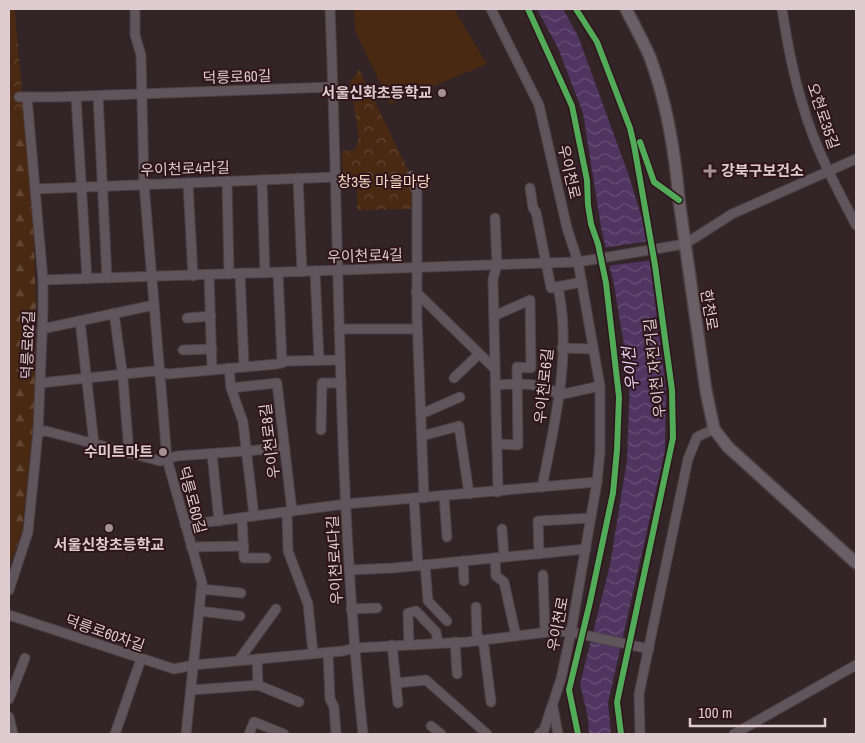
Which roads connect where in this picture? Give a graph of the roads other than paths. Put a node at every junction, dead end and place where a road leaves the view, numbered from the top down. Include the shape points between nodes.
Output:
1 (135, 9) edge
2 (330, 9) edge
3 (491, 9) edge
4 (626, 9) edge
5 (782, 9) edge
6 (333, 87) junction
7 (141, 94) junction
8 (98, 96) junction
9 (76, 97) junction
10 (856, 159) edge
11 (828, 172) junction
12 (411, 176) dead end
13 (335, 177) junction
14 (298, 178) junction
15 (262, 180) junction
16 (226, 181) junction
17 (188, 183) junction
18 (144, 184) junction
19 (102, 186) junction
20 (82, 187) junction
21 (530, 188) dead end
22 (36, 189) junction
23 (495, 218) dead end
24 (856, 225) edge
25 (685, 244) junction
26 (578, 262) junction
27 (546, 263) junction
28 (497, 265) junction
29 (416, 268) junction
30 (337, 270) junction
31 (315, 271) junction
32 (302, 272) junction
33 (265, 273) junction
34 (278, 273) junction
35 (229, 274) junction
36 (240, 274) junction
37 (209, 275) junction
38 (193, 276) junction
39 (152, 277) junction
40 (87, 278) junction
41 (107, 278) junction
42 (43, 280) junction
43 (582, 282) junction
44 (555, 288) junction
45 (416, 292) junction
46 (154, 304) junction
47 (114, 313) junction
48 (211, 316) junction
49 (494, 316) junction
50 (187, 318) dead end
51 (80, 321) junction
52 (42, 329) junction
53 (339, 329) junction
54 (417, 329) junction
55 (562, 348) junction
56 (212, 349) junction
57 (594, 349) junction
58 (183, 350) dead end
59 (479, 354) junction
60 (319, 360) junction
61 (340, 360) junction
62 (282, 363) junction
63 (244, 367) junction
64 (229, 368) junction
65 (495, 369) junction
66 (212, 370) junction
67 (160, 372) junction
68 (121, 374) junction
69 (87, 378) junction
70 (454, 378) dead end
71 (40, 382) junction
72 (341, 383) junction
73 (517, 384) junction
74 (495, 385) junction
75 (600, 386) junction
76 (232, 388) junction
77 (559, 395) junction
78 (460, 397) dead end
79 (421, 414) junction
80 (714, 429) junction
81 (321, 430) dead end
82 (38, 432) junction
83 (422, 436) junction
84 (94, 444) junction
85 (497, 444) junction
86 (284, 448) junction
87 (246, 451) junction
88 (129, 453) junction
89 (212, 454) junction
90 (167, 459) junction
91 (597, 482) junction
92 (542, 487) junction
93 (498, 492) junction
94 (469, 494) junction
95 (444, 496) junction
96 (419, 498) junction
97 (346, 504) junction
98 (289, 512) junction
99 (254, 516) junction
100 (242, 518) junction
101 (591, 518) junction
102 (219, 521) junction
103 (185, 525) junction
104 (502, 529) dead end
105 (447, 537) dead end
106 (244, 546) junction
107 (191, 547) junction
108 (586, 549) junction
109 (539, 554) junction
110 (266, 558) dead end
111 (499, 558) junction
112 (464, 561) junction
113 (856, 563) edge
114 (422, 565) junction
115 (349, 570) junction
116 (543, 575) dead end
117 (464, 581) dead end
118 (201, 589) junction
119 (9, 590) edge
120 (241, 593) dead end
121 (476, 607) dead end
122 (377, 608) dead end
123 (276, 609) dead end
124 (352, 609) junction
125 (199, 611) junction
126 (9, 614) edge
127 (240, 616) dead end
128 (447, 621) dead end
129 (544, 632) junction
130 (571, 632) junction
131 (516, 636) junction
132 (479, 640) junction
133 (455, 642) junction
134 (438, 643) junction
135 (409, 644) junction
136 (392, 645) junction
137 (354, 648) junction
138 (649, 650) junction
139 (328, 652) junction
140 (313, 653) junction
141 (25, 658) dead end
142 (141, 659) junction
143 (257, 659) junction
144 (239, 660) junction
145 (194, 665) junction
146 (856, 665) edge
147 (457, 674) dead end
148 (13, 677) edge
149 (396, 682) junction
150 (258, 685) junction
151 (191, 690) junction
152 (9, 698) edge
153 (299, 702) dead end
154 (491, 702) dead end
155 (398, 703) dead end
156 (553, 707) junction
157 (9, 717) edge
158 (431, 726) dead end
159 (542, 732) edge
160 (13, 734) edge
161 (117, 734) edge
162 (185, 734) edge
163 (249, 734) edge
164 (284, 734) edge
165 (336, 734) edge
166 (363, 734) edge
167 (441, 734) edge
168 (487, 734) edge
169 (557, 734) edge
170 (640, 734) edge
171 (734, 734) edge

1 - 7 street, 덕릉로60길 via 141,55
2 - 6 street
3 - 26 street, 우이천로 via 539,105
4 - 25 main road, 한천로 via 649,56 664,102
5 - 11 street, 오현로35길 via 789,54 803,107
6 - 7 street, 덕릉로60길
6 - 13 street
7 - 8 street
7 - 18 street, 덕릉로60길
8 - 9 street
8 - 19 street
9 - 20 street
9 - 22 street, 덕릉로62길 via 23,97
10 - 11 street
11 - 24 street, 오현로35길
11 - 25 street via 732,214
12 - 29 street, 우이천로4길 via 417,193
13 - 14 street, 우이천로4라길
13 - 30 street
14 - 15 street, 우이천로4라길
14 - 32 street
15 - 16 street, 우이천로4라길
15 - 33 street
16 - 17 street, 우이천로4라길
16 - 35 street
17 - 18 street, 우이천로4라길
17 - 38 street
18 - 19 street, 우이천로4라길
18 - 39 street, 덕릉로60길
19 - 20 street, 우이천로4라길
19 - 41 street
20 - 22 street, 우이천로4라길
20 - 40 street
21 - 27 street
22 - 42 street, 덕릉로62길
23 - 28 street
25 - 26 street, 우이천로4길
25 - 80 main road, 한천로
26 - 27 street, 우이천로4길
26 - 43 street, 우이천로
27 - 28 street, 우이천로4길
27 - 44 street
28 - 29 street, 우이천로4길
28 - 49 street via 493,280
29 - 30 street, 우이천로4길
29 - 45 street
30 - 31 street, 우이천로4길
30 - 53 street, 우이천로4다길
31 - 32 street, 우이천로4길
31 - 60 street, 우이천로4길
32 - 34 street, 우이천로4길
33 - 34 street, 우이천로4길
33 - 36 street, 우이천로4길
34 - 62 street
35 - 36 street, 우이천로4길
35 - 37 street, 우이천로4길
36 - 63 street
37 - 38 street, 우이천로4길
37 - 48 street
38 - 39 street, 우이천로4길
39 - 41 street
39 - 46 street, 덕릉로60길
40 - 41 street
40 - 42 street
42 - 52 street, 덕릉로62길
43 - 44 street
43 - 57 street, 우이천로
44 - 55 street, 우이천로6길 via 563,311
45 - 54 street
45 - 59 street
46 - 47 street
46 - 67 street, 덕릉로60길
47 - 51 street
47 - 68 street
48 - 50 street
48 - 56 street
49 - 65 street
49 - 73 street via 530,300 531,368 517,367
51 - 52 street
51 - 69 street
52 - 71 street, 덕릉로62길
53 - 54 street
53 - 61 street, 우이천로4다길
54 - 79 street
55 - 57 street
55 - 77 street, 우이천로6길
56 - 58 street
56 - 66 street
57 - 75 street, 우이천로
59 - 65 street
59 - 70 street
60 - 61 street
60 - 62 street
61 - 72 street, 우이천로4다길
62 - 63 street
63 - 64 street
64 - 66 street
64 - 76 street, 우이천로8길
65 - 74 street
66 - 67 street
67 - 68 street
67 - 90 street, 덕릉로60길
68 - 69 street
68 - 88 street
69 - 71 street
69 - 84 street
71 - 82 street, 덕릉로62길
72 - 81 street via 322,383
72 - 97 street, 우이천로4다길
73 - 74 street
73 - 77 street via 552,390
73 - 85 street via 518,445
74 - 85 street
75 - 77 street
75 - 91 street, 우이천로
76 - 86 street, 우이천로8길 via 277,383
76 - 87 street, 우이천로8길 via 243,422
77 - 92 street, 우이천로6길
78 - 79 street
79 - 83 street
80 - 113 main road, 한천로 via 728,447
80 - 138 street via 697,437 688,459
82 - 84 street, 덕릉로60길 via 46,431
82 - 119 street, 덕릉로62길 via 28,532
83 - 94 street via 459,426
83 - 96 street
84 - 88 street, 덕릉로60길
85 - 93 street
86 - 87 street, 덕릉로60길
86 - 98 street, 우이천로8길
87 - 89 street, 덕릉로60길
87 - 99 street, 우이천로8길
88 - 90 street, 덕릉로60길 via 160,461
89 - 90 street, 덕릉로60길
89 - 102 street
90 - 103 street, 덕릉로60길
91 - 92 street
91 - 101 street, 우이천로
92 - 93 street
93 - 94 street
94 - 95 street
95 - 96 street
95 - 105 street
96 - 97 street
96 - 114 street
97 - 98 street
97 - 115 street, 우이천로4다길
98 - 99 street
98 - 140 street, 우이천로8길 via 288,551 308,604
99 - 100 street
100 - 102 street
100 - 106 street
101 - 108 street, 우이천로
101 - 109 street via 538,521
102 - 103 street
103 - 107 street, 덕릉로60길
104 - 111 street
106 - 107 street, 덕릉로60길
106 - 110 street via 244,558
107 - 118 street, 덕릉로60길
108 - 109 street
108 - 130 street, 우이천로
109 - 111 street
111 - 112 street
111 - 131 street via 496,576 504,582
112 - 114 street
112 - 117 street
114 - 115 street
114 - 128 street via 428,601
115 - 124 street, 우이천로4다길
116 - 129 street
118 - 120 street
118 - 125 street, 덕릉로60길
121 - 132 street
122 - 124 street
123 - 144 street
124 - 137 street, 우이천로4다길
125 - 127 street
125 - 145 street, 덕릉로60길
126 - 142 street, 덕릉로60차길
129 - 130 street, 덕릉로60차길
129 - 131 street, 덕릉로60차길
130 - 138 street, 덕릉로60차길
130 - 156 street, 우이천로
131 - 132 street, 덕릉로60차길
132 - 133 street, 덕릉로60차길
132 - 154 street via 484,646
133 - 134 street, 덕릉로60차길
133 - 147 street
134 - 135 street, 덕릉로60차길
134 - 135 street via 436,632 416,612 408,613
135 - 136 street, 덕릉로60차길
136 - 137 street, 덕릉로60차길
136 - 149 street
137 - 139 street, 덕릉로60차길
137 - 166 street, 우이천로4다길
138 - 170 street via 639,694
139 - 140 street, 덕릉로60차길
139 - 165 street via 330,699 334,707
140 - 143 street, 덕릉로60차길
141 - 148 street
142 - 145 street, 덕릉로60차길 via 174,669
142 - 161 street
143 - 144 street, 덕릉로60차길
143 - 150 street
144 - 145 street, 덕릉로60차길
145 - 151 street, 덕릉로60길
146 - 171 street
148 - 152 street
149 - 155 street
149 - 168 street via 426,680
150 - 151 street
150 - 153 street
151 - 162 street, 덕릉로60길
156 - 159 street
156 - 169 street, 우이천로
157 - 160 street
158 - 167 street
159 - 169 street
163 - 164 street via 254,722

